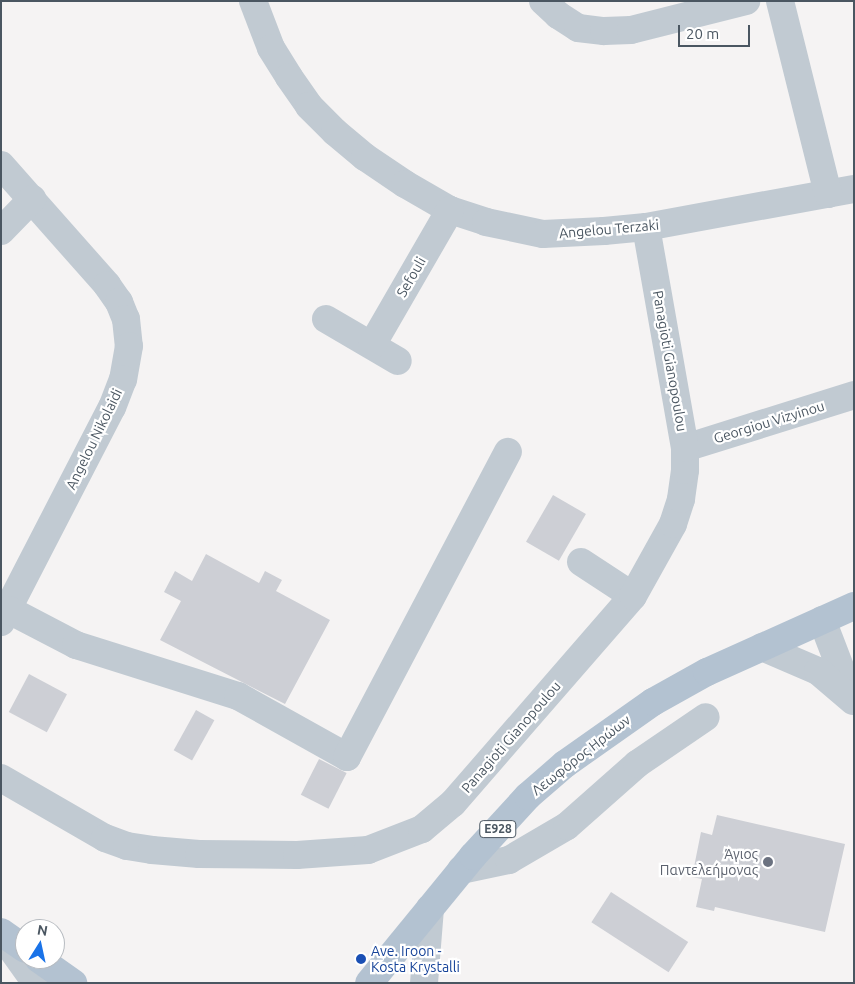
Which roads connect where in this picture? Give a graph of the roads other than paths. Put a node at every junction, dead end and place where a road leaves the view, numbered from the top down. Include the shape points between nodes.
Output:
1 (253, 1) edge
2 (543, 1) edge
3 (746, 1) edge
4 (780, 1) edge
5 (1, 165) edge
6 (841, 191) edge
7 (32, 199) junction
8 (450, 210) junction
9 (646, 227) junction
10 (1, 231) edge
11 (326, 319) dead end
12 (372, 345) junction
13 (398, 361) dead end
14 (854, 395) edge
15 (685, 448) junction
16 (508, 452) dead end
17 (581, 562) dead end
18 (633, 596) junction
19 (854, 606) edge
20 (5, 616) edge
21 (822, 620) junction
22 (762, 647) junction
23 (853, 702) edge
24 (706, 717) dead end
25 (1, 778) edge
26 (461, 870) junction
27 (430, 908) junction
28 (1, 933) edge
29 (15, 942) edge
30 (53, 969) edge
31 (36, 983) edge
32 (73, 983) edge
33 (369, 983) edge
34 (424, 983) edge

1 - 8 street, Angelou Terzaki via 271,48 309,106 365,156
2 - 3 street via 578,28 604,31 631,30
4 - 6 street
5 - 7 street, Angelou Nikolaidi
6 - 9 street, Angelou Terzaki
7 - 10 street
7 - 20 street, Angelou Nikolaidi via 119,302 126,319 129,346 123,379 112,407
8 - 9 street, Angelou Terzaki via 486,222 543,234 580,234
8 - 12 street, Sefouli
9 - 15 street, Panagioti Gianopoulou
11 - 12 street
12 - 13 street
14 - 15 street, Georgiou Vizyinou
15 - 18 street, Panagioti Gianopoulou via 681,499 673,524
16 - 20 street via 347,756 238,696 76,646
17 - 18 street
18 - 25 street, Panagioti Gianopoulou via 454,802 422,829 368,850 297,855 200,854 127,846 105,838
19 - 21 main road, Λεωφόρος Ηρώων / E928
21 - 22 main road, Λεωφόρος Ηρώων / E928
21 - 23 street
22 - 23 street via 818,671
22 - 26 main road, Λεωφόρος Ηρώων / E928 via 707,672 609,730 528,796
24 - 26 street via 637,764 567,826 509,860
26 - 27 main road, Λεωφόρος Ηρώων / E928
27 - 33 main road, Λεωφόρος Ηρώων / E928
27 - 34 street
28 - 29 main road
28 - 31 street
30 - 32 main road

